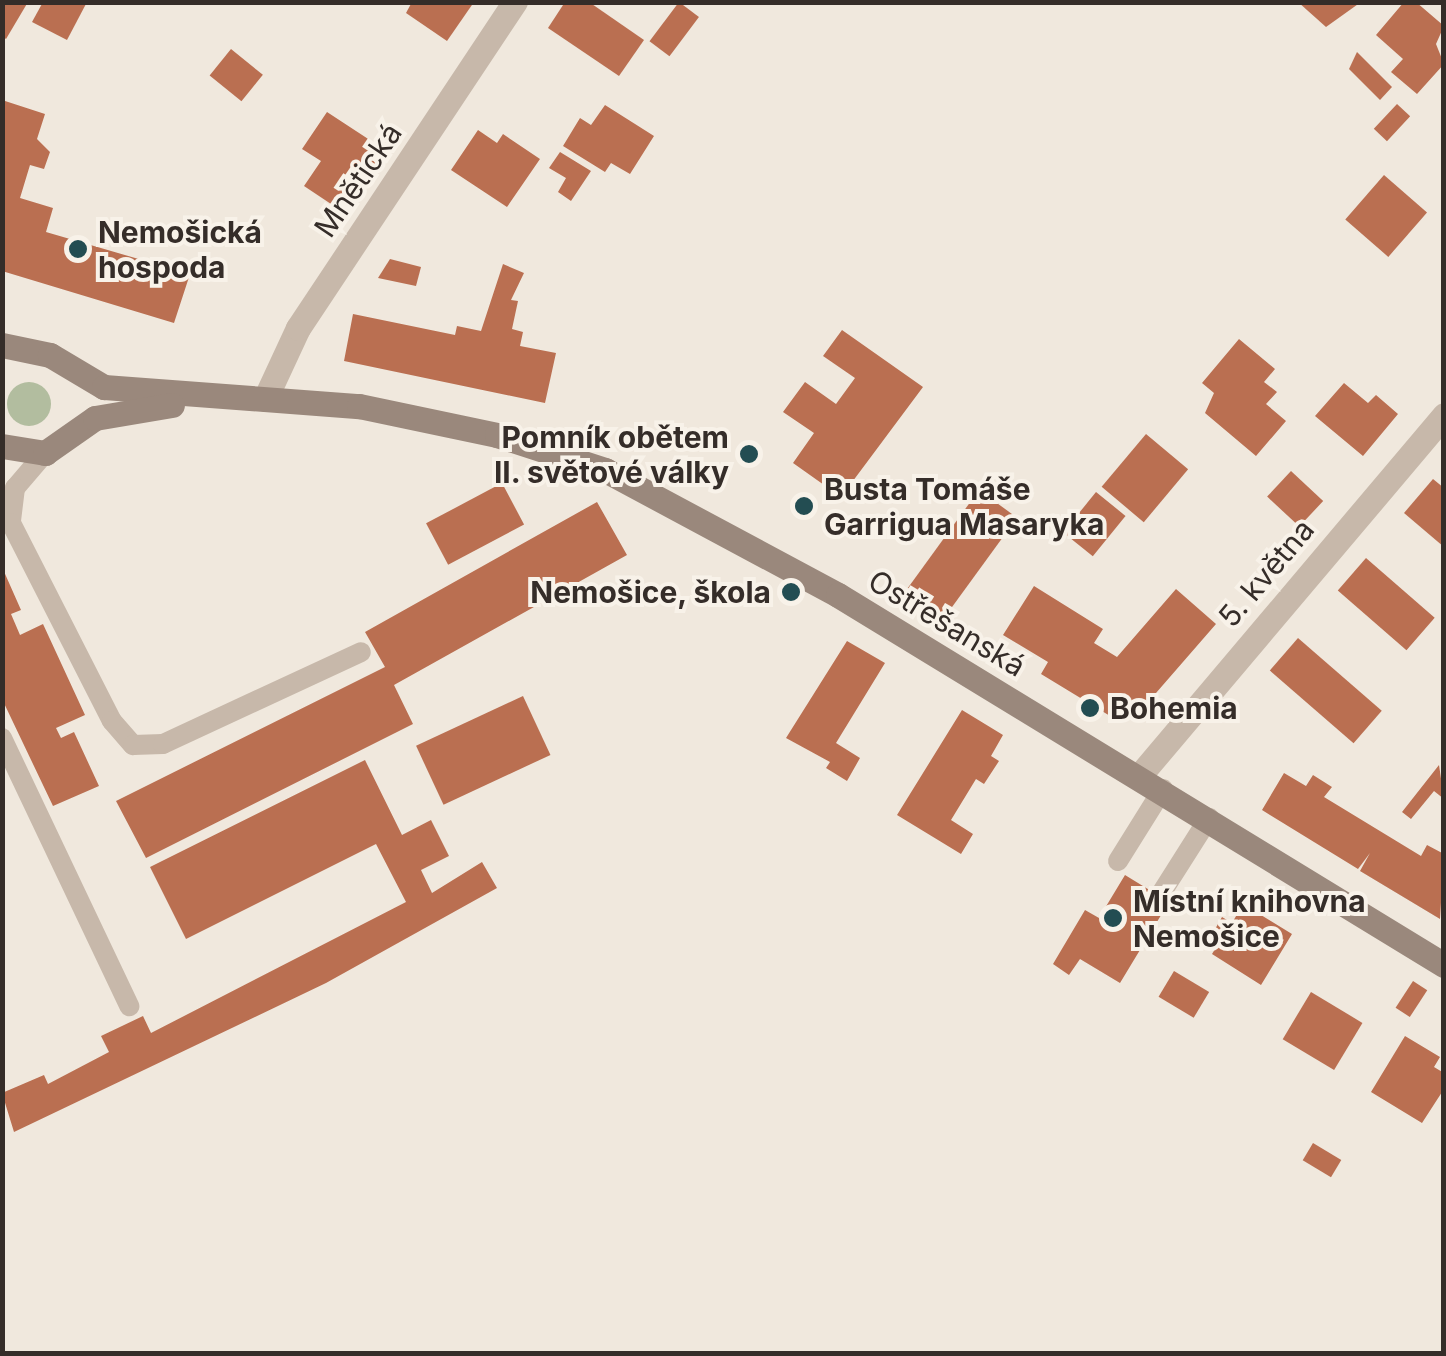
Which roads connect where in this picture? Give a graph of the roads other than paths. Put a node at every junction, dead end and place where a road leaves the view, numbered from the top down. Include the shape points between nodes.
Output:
1 (515, 2) edge
2 (10, 352) edge
3 (63, 362) junction
4 (227, 398) junction
5 (265, 399) junction
6 (1444, 415) edge
7 (68, 439) junction
8 (2, 446) edge
9 (40, 453) junction
10 (2, 462) edge
11 (9, 529) edge
12 (361, 652) dead end
13 (2, 738) edge
14 (1140, 775) junction
15 (1163, 790) junction
16 (1209, 818) junction
17 (1118, 861) dead end
18 (1162, 892) dead end
19 (1444, 965) edge
20 (129, 1006) dead end

1 - 5 street, Mnětická via 298,328
2 - 3 street
3 - 4 street via 104,387
3 - 7 street via 82,399
4 - 5 street, Ostřešanská
4 - 7 street via 106,414
5 - 14 street, Ostřešanská via 428,420 605,470 838,596
6 - 14 street, 5. května
7 - 9 street
8 - 9 street
9 - 10 street
9 - 11 lane via 10,499
11 - 12 lane via 112,721 133,745 163,744
13 - 20 lane
14 - 15 street, Ostřešanská
15 - 16 street, Ostřešanská
15 - 17 lane
16 - 18 lane
16 - 19 street, Ostřešanská

